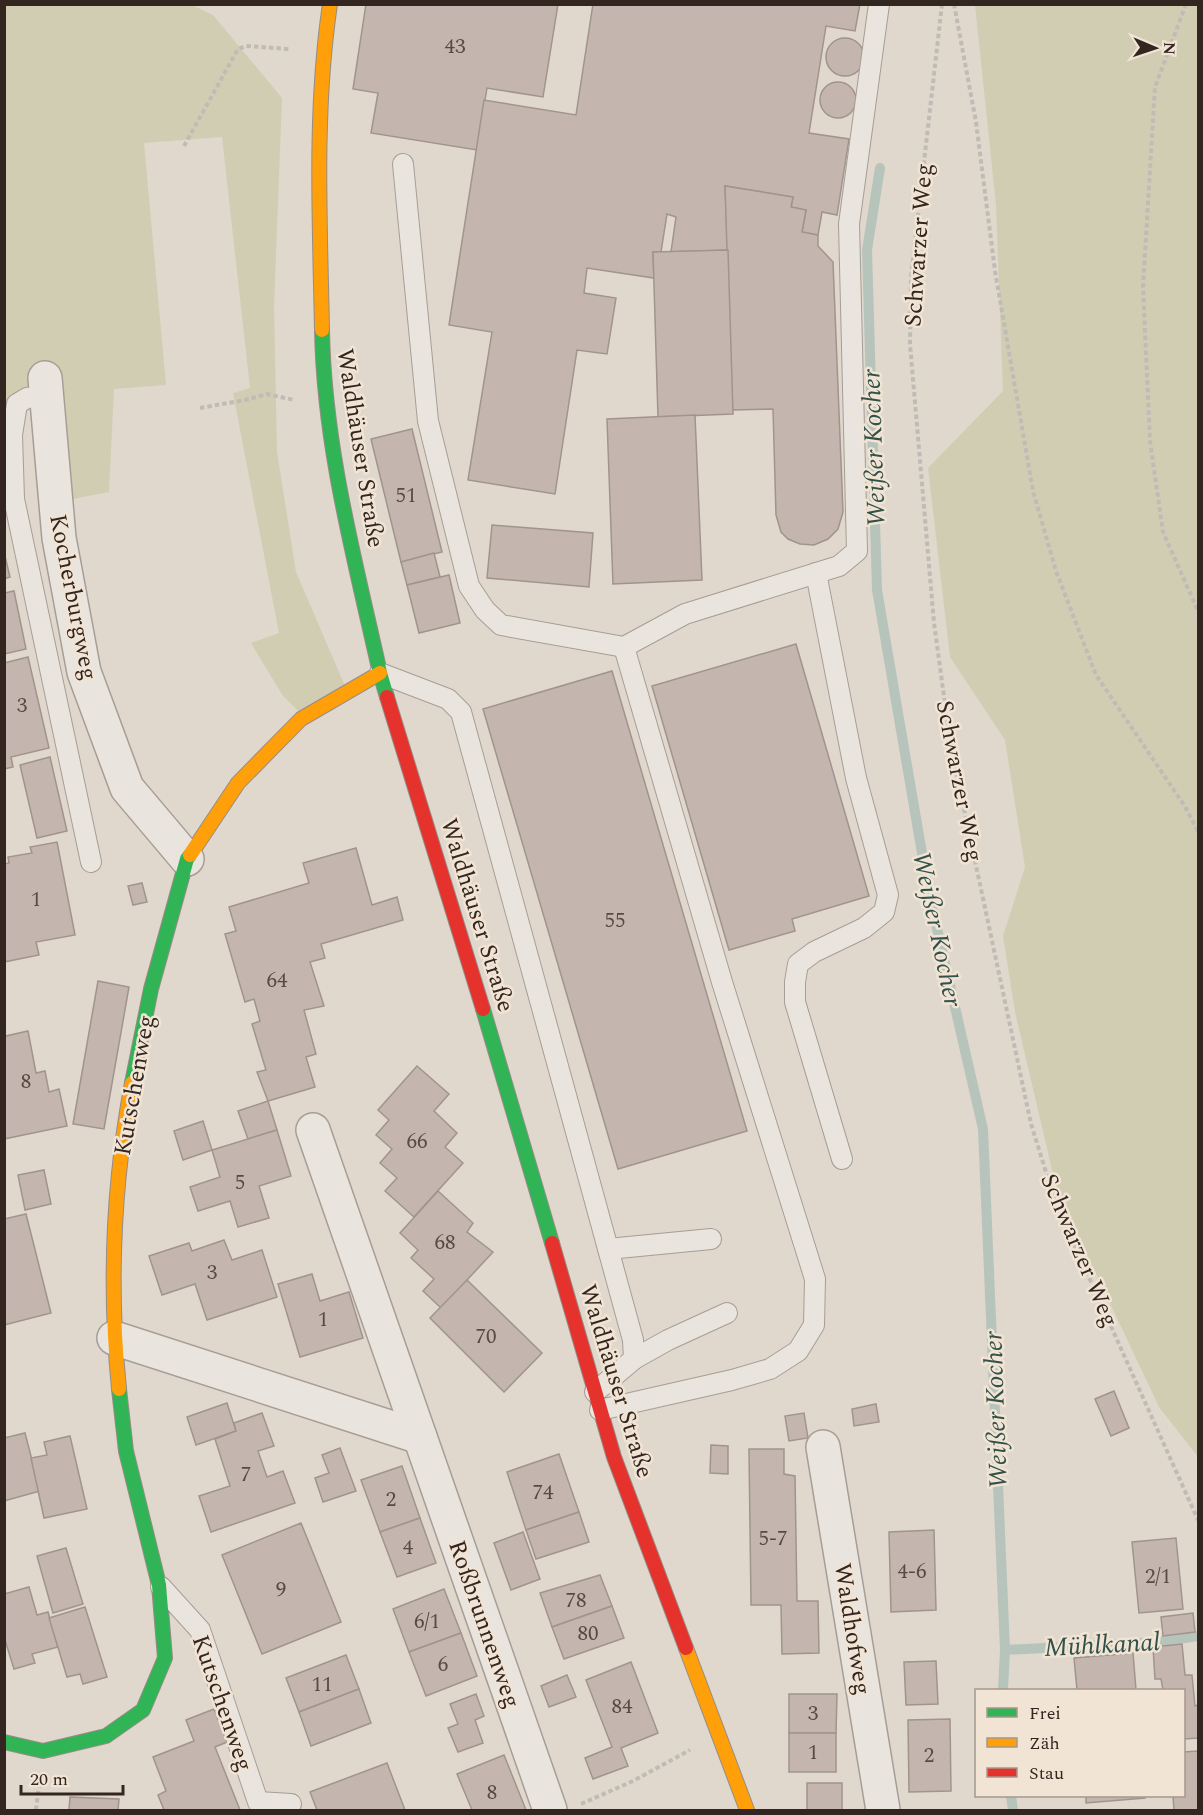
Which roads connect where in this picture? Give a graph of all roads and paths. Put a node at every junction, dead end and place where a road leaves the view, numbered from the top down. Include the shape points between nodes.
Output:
1 (330, 4) edge
2 (879, 4) edge
3 (942, 4) edge
4 (954, 4) edge
5 (1186, 4) edge
6 (273, 48) dead end
7 (184, 146) dead end
8 (403, 164) dead end
9 (46, 387) joint
10 (297, 401) dead end
11 (200, 408) dead end
12 (816, 573) junction
13 (1198, 611) edge
14 (624, 647) junction
15 (381, 673) junction
16 (1198, 831) edge
17 (187, 859) junction
18 (91, 862) dead end
19 (313, 1130) dead end
20 (842, 1159) dead end
21 (711, 1239) dead end
22 (608, 1249) junction
23 (727, 1313) dead end
24 (114, 1338) junction
25 (634, 1359) junction
26 (598, 1401) junction
27 (420, 1437) junction
28 (823, 1447) dead end
29 (1198, 1521) edge
30 (159, 1585) junction
31 (4, 1742) edge
32 (681, 1754) dead end
33 (584, 1803) dead end
34 (291, 1804) dead end
35 (549, 1810) edge
36 (747, 1810) edge
37 (883, 1810) edge

1 - 15 street, Waldhäuser Straße via 323,51 319,190 323,378 342,504
2 - 12 lane via 849,224 857,551 840,566
3 - 29 path, Schwarzer Weg via 911,277 910,344 934,623 951,748 1031,1124 1056,1204
4 - 16 path via 976,122 994,271 1032,491 1056,571 1096,675
5 - 13 path via 1155,87 1143,287 1150,441 1164,532
6 - 7 path via 238,49
8 - 14 lane via 428,421 469,586 501,625
9 - 17 street, Kocherburgweg via 59,538 84,672 127,788
9 - 18 lane via 18,404 12,435 14,499
10 - 11 path via 267,394
12 - 14 lane via 685,614
12 - 20 lane via 856,778 888,895 884,912 864,928 798,964 795,1002
14 - 26 lane via 722,982 815,1279 813,1325 798,1351 770,1369 732,1380
15 - 17 street, Kutschenweg via 301,719 237,783
15 - 22 lane via 448,699 461,712
15 - 26 street, Waldhäuser Straße
17 - 24 street, Kutschenweg via 151,989 123,1131 112,1268
19 - 27 street, Roßbrunnenweg
21 - 22 lane
22 - 25 lane via 633,1340
23 - 25 lane
24 - 27 street
24 - 30 street, Kutschenweg via 126,1451
25 - 26 lane
26 - 36 street, Waldhäuser Straße via 614,1457
27 - 35 street, Roßbrunnenweg
28 - 37 street, Waldhofweg
30 - 31 street, Kutschenweg via 165,1658 143,1710 106,1736 43,1751
30 - 34 lane, Kutschenweg via 200,1630 258,1802
32 - 33 path

